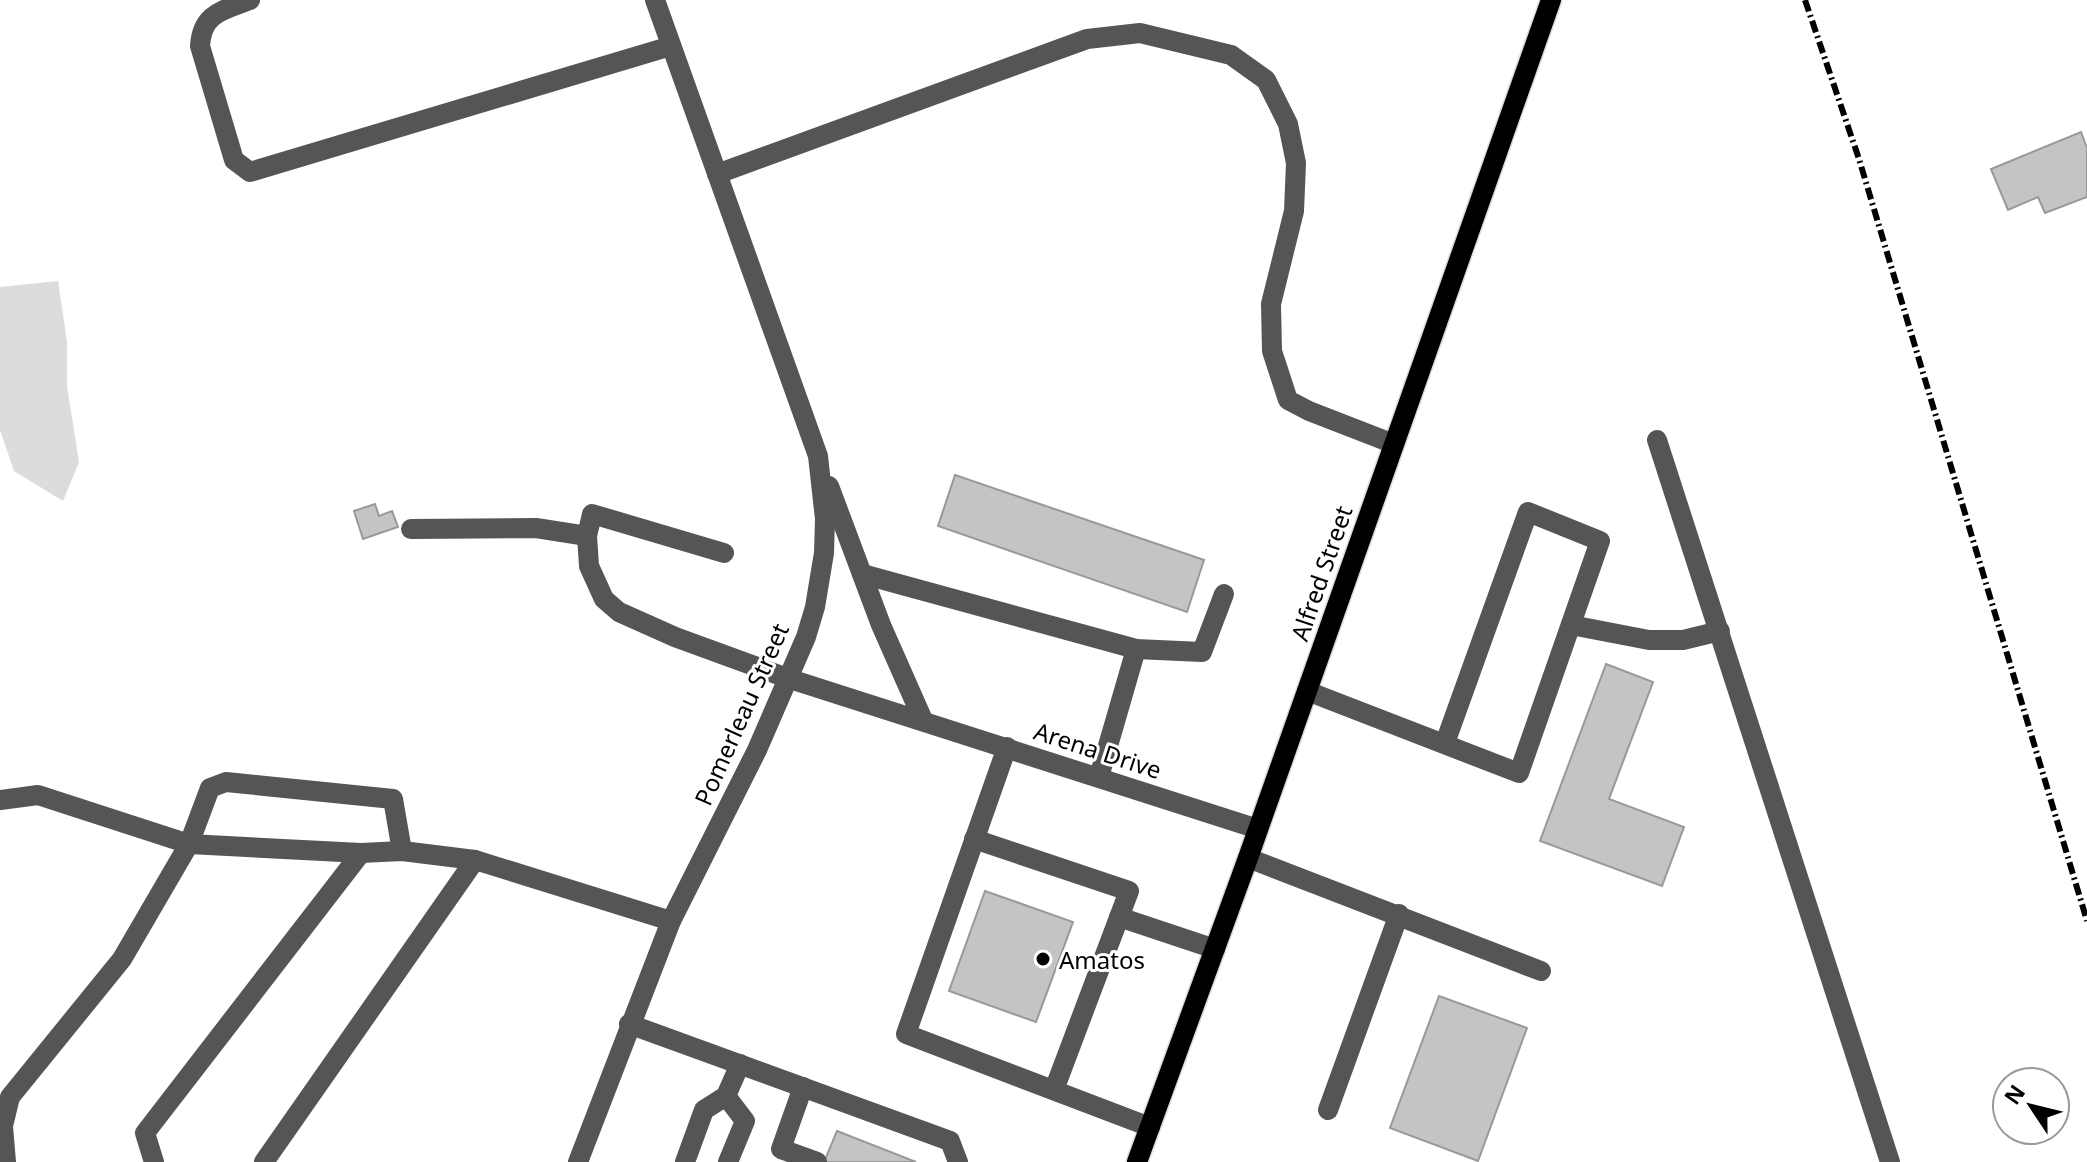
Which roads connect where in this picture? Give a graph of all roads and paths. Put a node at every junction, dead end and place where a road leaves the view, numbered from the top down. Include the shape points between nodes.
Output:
1 (250, 0) edge
2 (655, 0) edge
3 (1551, 0) edge
4 (671, 46) junction
5 (717, 174) junction
6 (1657, 440) dead end
7 (1394, 444) junction
8 (818, 456) junction
9 (411, 529) dead end
10 (587, 536) junction
11 (724, 553) dead end
12 (862, 574) junction
13 (1224, 594) dead end
14 (1571, 625) junction
15 (1720, 631) junction
16 (1136, 649) junction
17 (790, 679) junction
18 (1307, 691) junction
19 (923, 720) junction
20 (1445, 743) junction
21 (1007, 747) junction
22 (1099, 777) junction
23 (0, 800) edge
24 (1258, 829) junction
25 (974, 839) junction
26 (189, 844) junction
27 (402, 851) junction
28 (361, 853) junction
29 (1248, 858) junction
30 (475, 860) junction
31 (1399, 914) junction
32 (1119, 917) junction
33 (671, 921) junction
34 (1215, 949) junction
35 (1541, 971) dead end
36 (629, 1024) junction
37 (740, 1064) junction
38 (803, 1087) junction
39 (1054, 1090) junction
40 (726, 1096) junction
41 (1328, 1110) dead end
42 (1150, 1127) junction
43 (6, 1162) edge
44 (154, 1162) edge
45 (264, 1162) edge
46 (578, 1162) edge
47 (685, 1162) edge
48 (728, 1162) edge
49 (817, 1162) edge
50 (958, 1162) edge
51 (1137, 1162) edge
52 (1890, 1162) edge

1 - 4 street via 214,14 201,29 200,46 234,160 250,172
2 - 4 street, Pomerleau Street
3 - 7 main road, Alfred Street
4 - 5 street, Pomerleau Street
5 - 7 street via 1087,39 1140,33 1231,55 1266,80 1288,124 1296,163 1294,211 1271,304 1272,351 1288,400
5 - 8 street, Pomerleau Street
6 - 15 street
7 - 18 main road, Alfred Street
8 - 12 street
8 - 17 street, Pomerleau Street via 825,519 821,579
9 - 10 street via 536,528
10 - 11 street via 592,514
10 - 17 street, Arena Drive via 589,566 604,599 619,612
12 - 16 street
12 - 19 street
13 - 16 street via 1202,652
14 - 15 street via 1649,640 1683,640
14 - 20 street via 1519,773
14 - 20 street via 1600,541 1528,512
15 - 52 street
16 - 22 street
17 - 19 street, Arena Drive
17 - 33 street, Pomerleau Street
18 - 20 street
18 - 24 main road, Alfred Street
19 - 21 street, Arena Drive
21 - 22 street, Arena Drive
21 - 25 street
22 - 24 street, Arena Drive
23 - 26 street via 38,795
24 - 29 main road, Alfred Street
25 - 32 street via 1129,891
25 - 39 street via 906,1034
26 - 27 street via 210,788 226,782 393,799
26 - 28 street
26 - 43 street via 122,959 10,1097 3,1126
27 - 28 street
27 - 30 street
28 - 44 street via 145,1133
29 - 31 street
29 - 34 main road, Alfred Street
30 - 33 street
30 - 45 street
31 - 35 street
31 - 41 street
32 - 34 street
32 - 39 street
33 - 36 street, Pomerleau Street
34 - 42 main road, Alfred Street
36 - 37 street
36 - 46 street, Pomerleau Street
37 - 38 street
37 - 40 street
38 - 49 street via 781,1149
38 - 50 street via 950,1141
39 - 42 street
40 - 47 street via 704,1110
40 - 48 street via 745,1121
42 - 51 main road, Alfred Street

